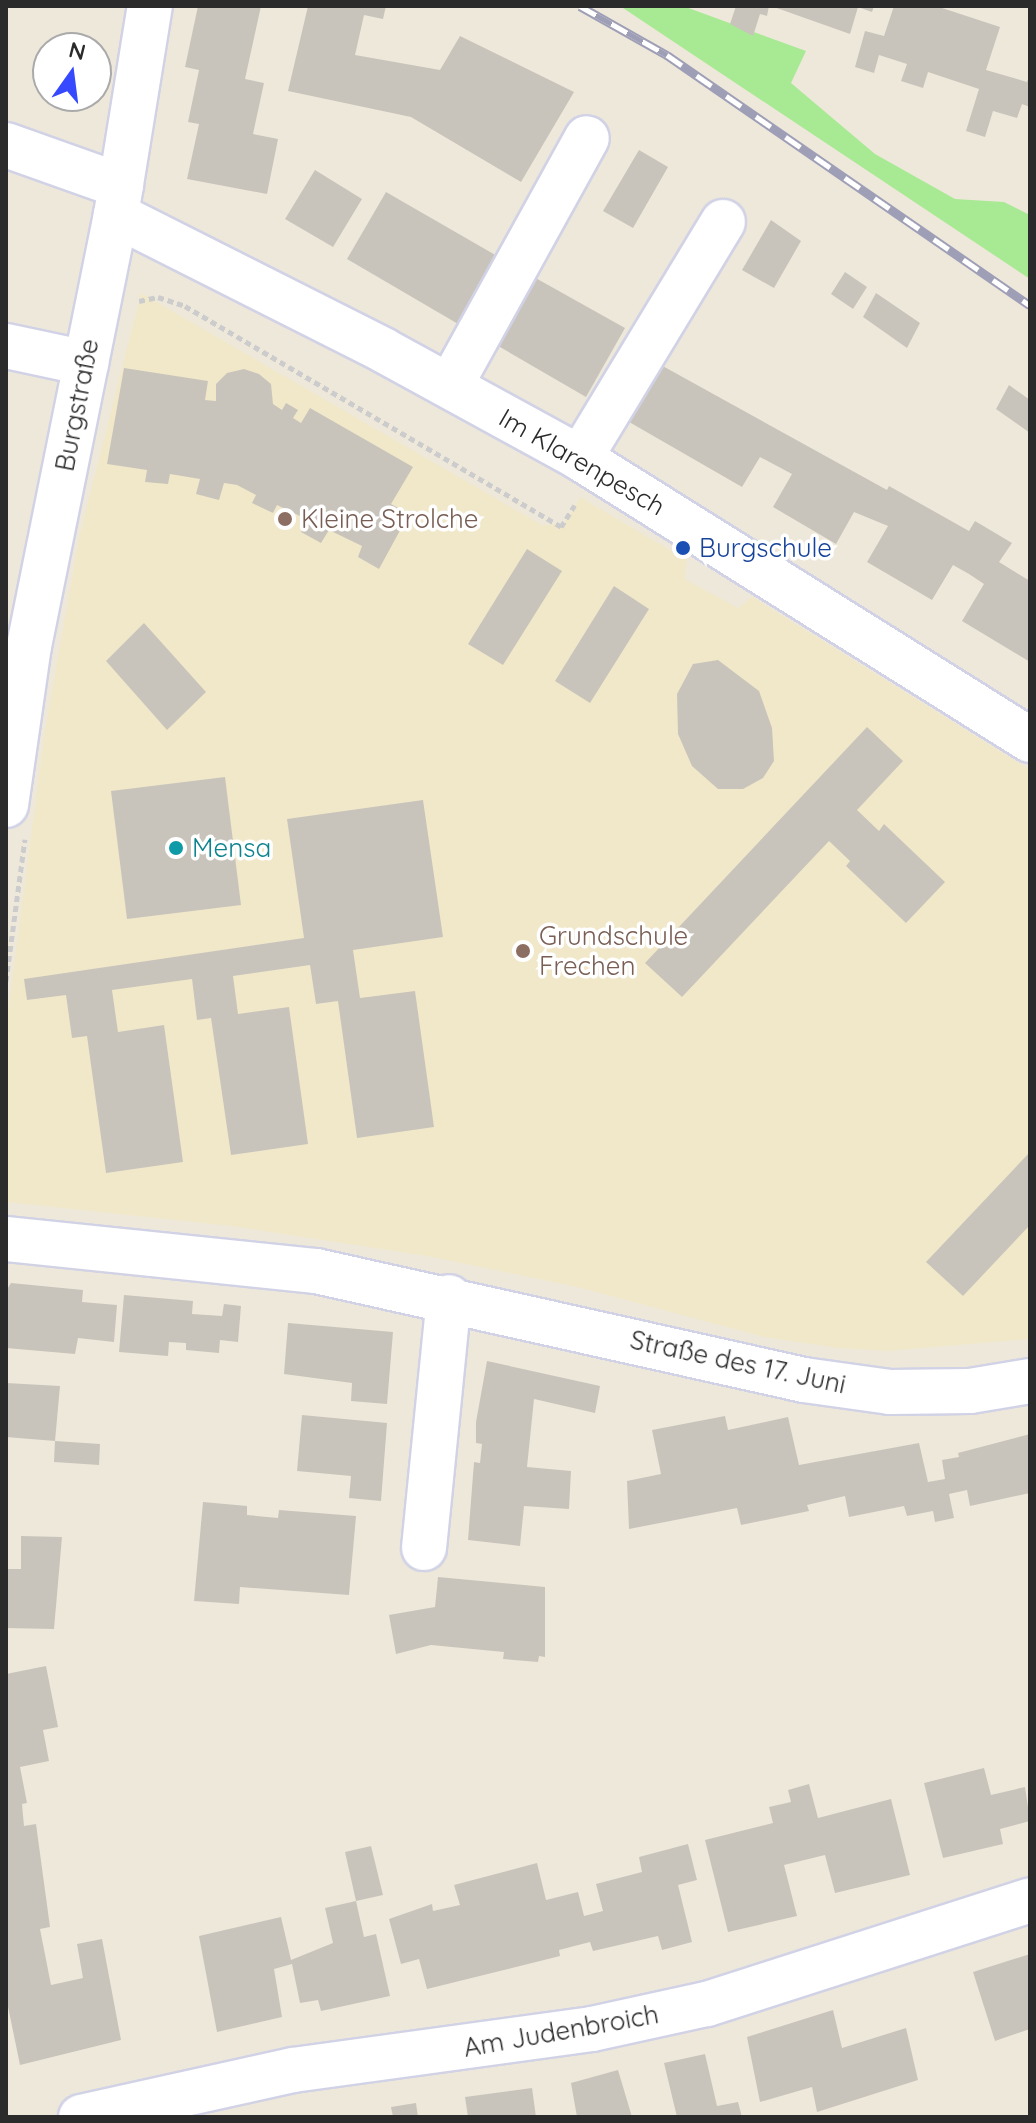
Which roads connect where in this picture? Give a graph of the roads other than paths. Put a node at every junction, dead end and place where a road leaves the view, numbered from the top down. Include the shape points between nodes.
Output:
1 (150, 6) edge
2 (587, 138) dead end
3 (6, 145) edge
4 (118, 201) junction
5 (723, 222) dead end
6 (6, 346) edge
7 (86, 363) junction
8 (450, 386) junction
9 (581, 476) junction
10 (1030, 740) edge
11 (16, 816) edge
12 (6, 1239) edge
13 (449, 1297) junction
14 (1030, 1381) edge
15 (424, 1548) dead end
16 (1030, 1900) edge
17 (81, 2117) edge

1 - 4 street, Burgstraße
2 - 8 street
3 - 4 street, Im Klarenpesch
4 - 7 street, Burgstraße
4 - 8 street, Im Klarenpesch
5 - 9 street
6 - 7 street
7 - 11 street, Burgstraße via 29,646
8 - 9 street, Im Klarenpesch
9 - 10 street, Im Klarenpesch
12 - 13 street, Straße des 17. Juni via 316,1271
13 - 14 street, Straße des 17. Juni via 804,1380 890,1392 970,1391
13 - 15 street
16 - 17 street, Am Judenbroich via 707,2004 592,2029 293,2070

